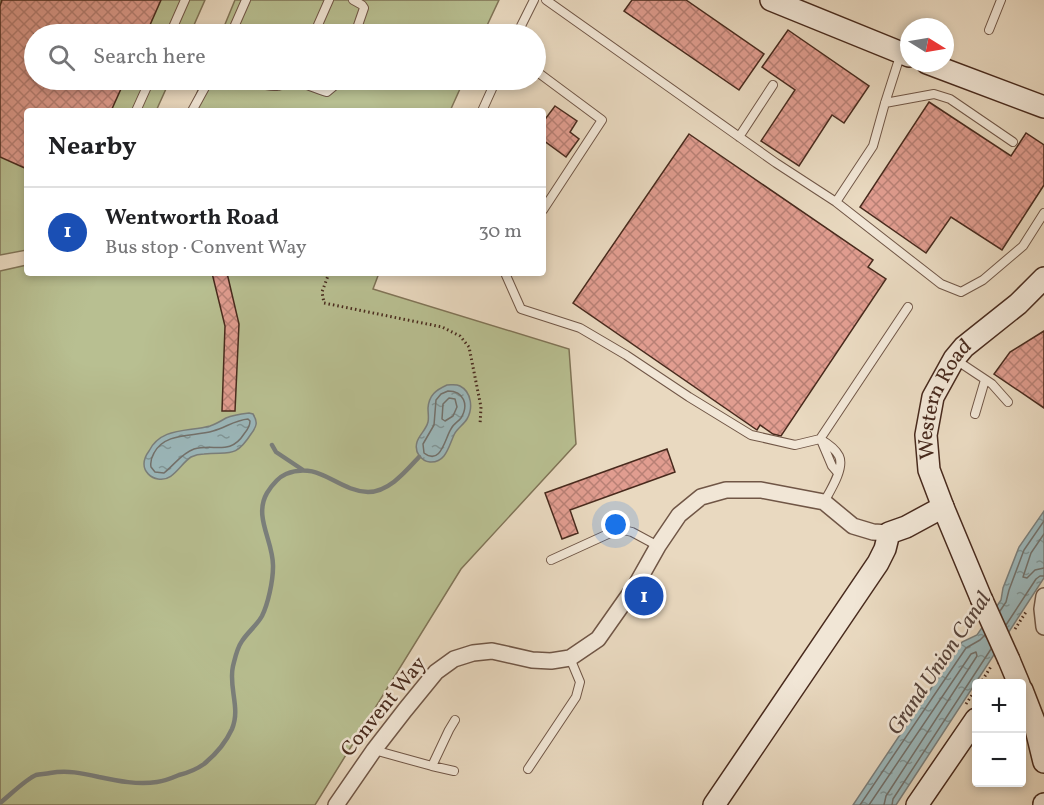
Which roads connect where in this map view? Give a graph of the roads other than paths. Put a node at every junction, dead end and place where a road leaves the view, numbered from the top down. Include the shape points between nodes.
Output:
1 (185, 0) edge
2 (246, 0) edge
3 (329, 0) edge
4 (353, 0) edge
5 (534, 0) edge
6 (546, 0) edge
7 (771, 0) edge
8 (1001, 0) edge
9 (174, 24) edge
10 (235, 24) edge
11 (318, 24) edge
12 (358, 24) edge
13 (522, 24) edge
14 (989, 30) dead end
15 (900, 53) edge
16 (900, 67) edge
17 (951, 72) edge
18 (546, 78) edge
19 (773, 85) dead end
20 (145, 90) edge
21 (204, 90) edge
22 (491, 90) edge
23 (885, 103) junction
24 (1044, 107) edge
25 (137, 108) edge
26 (194, 108) edge
27 (483, 108) edge
28 (739, 137) junction
29 (1013, 142) dead end
30 (836, 202) junction
31 (546, 205) edge
32 (1044, 213) edge
33 (506, 276) edge
34 (1044, 278) edge
35 (908, 307) dead end
36 (954, 359) junction
37 (985, 380) junction
38 (1008, 402) dead end
39 (975, 414) dead end
40 (820, 439) junction
41 (824, 502) junction
42 (943, 507) junction
43 (889, 533) junction
44 (658, 546) junction
45 (550, 560) dead end
46 (1044, 596) edge
47 (1044, 627) edge
48 (570, 658) junction
49 (1015, 679) edge
50 (1026, 697) edge
51 (1039, 718) edge
52 (456, 720) dead end
53 (972, 725) edge
54 (374, 750) junction
55 (1044, 762) edge
56 (432, 766) junction
57 (528, 769) dead end
58 (454, 771) dead end
59 (336, 805) edge
60 (714, 805) edge
61 (917, 805) edge

1 - 9 lane
2 - 10 lane
3 - 11 lane
4 - 12 lane via 364,8
5 - 13 lane
6 - 28 lane
7 - 15 street
8 - 14 lane
16 - 23 lane
17 - 24 street
18 - 31 lane via 602,120
19 - 28 lane
20 - 25 lane
21 - 26 lane
22 - 27 lane
23 - 29 lane via 934,94 950,99
23 - 30 lane via 873,146
28 - 30 lane
30 - 32 lane via 941,284 961,292 983,280 1023,246
33 - 40 lane via 521,309 580,328 751,435 795,445
34 - 36 street, Western Road
35 - 40 lane
36 - 37 lane
36 - 42 street, Western Road via 933,397 926,435 929,470
37 - 38 lane
37 - 39 lane
40 - 41 lane via 838,473
41 - 43 street, Convent Way via 854,526
41 - 44 street, Convent Way via 761,490 726,490 701,497 679,515
42 - 43 street
42 - 49 street, Western Road, bridge via 1003,660
43 - 60 street via 878,563
44 - 45 lane via 632,532 619,530
44 - 48 street, Convent Way via 598,639
46 - 47 street
48 - 54 street, Convent Way via 532,660 492,651 454,659 436,672
48 - 57 lane via 580,681 576,697
50 - 51 street, Western Road
51 - 55 street, Western Road
52 - 56 lane
53 - 61 street
54 - 56 lane
54 - 59 street, Convent Way
56 - 58 lane

